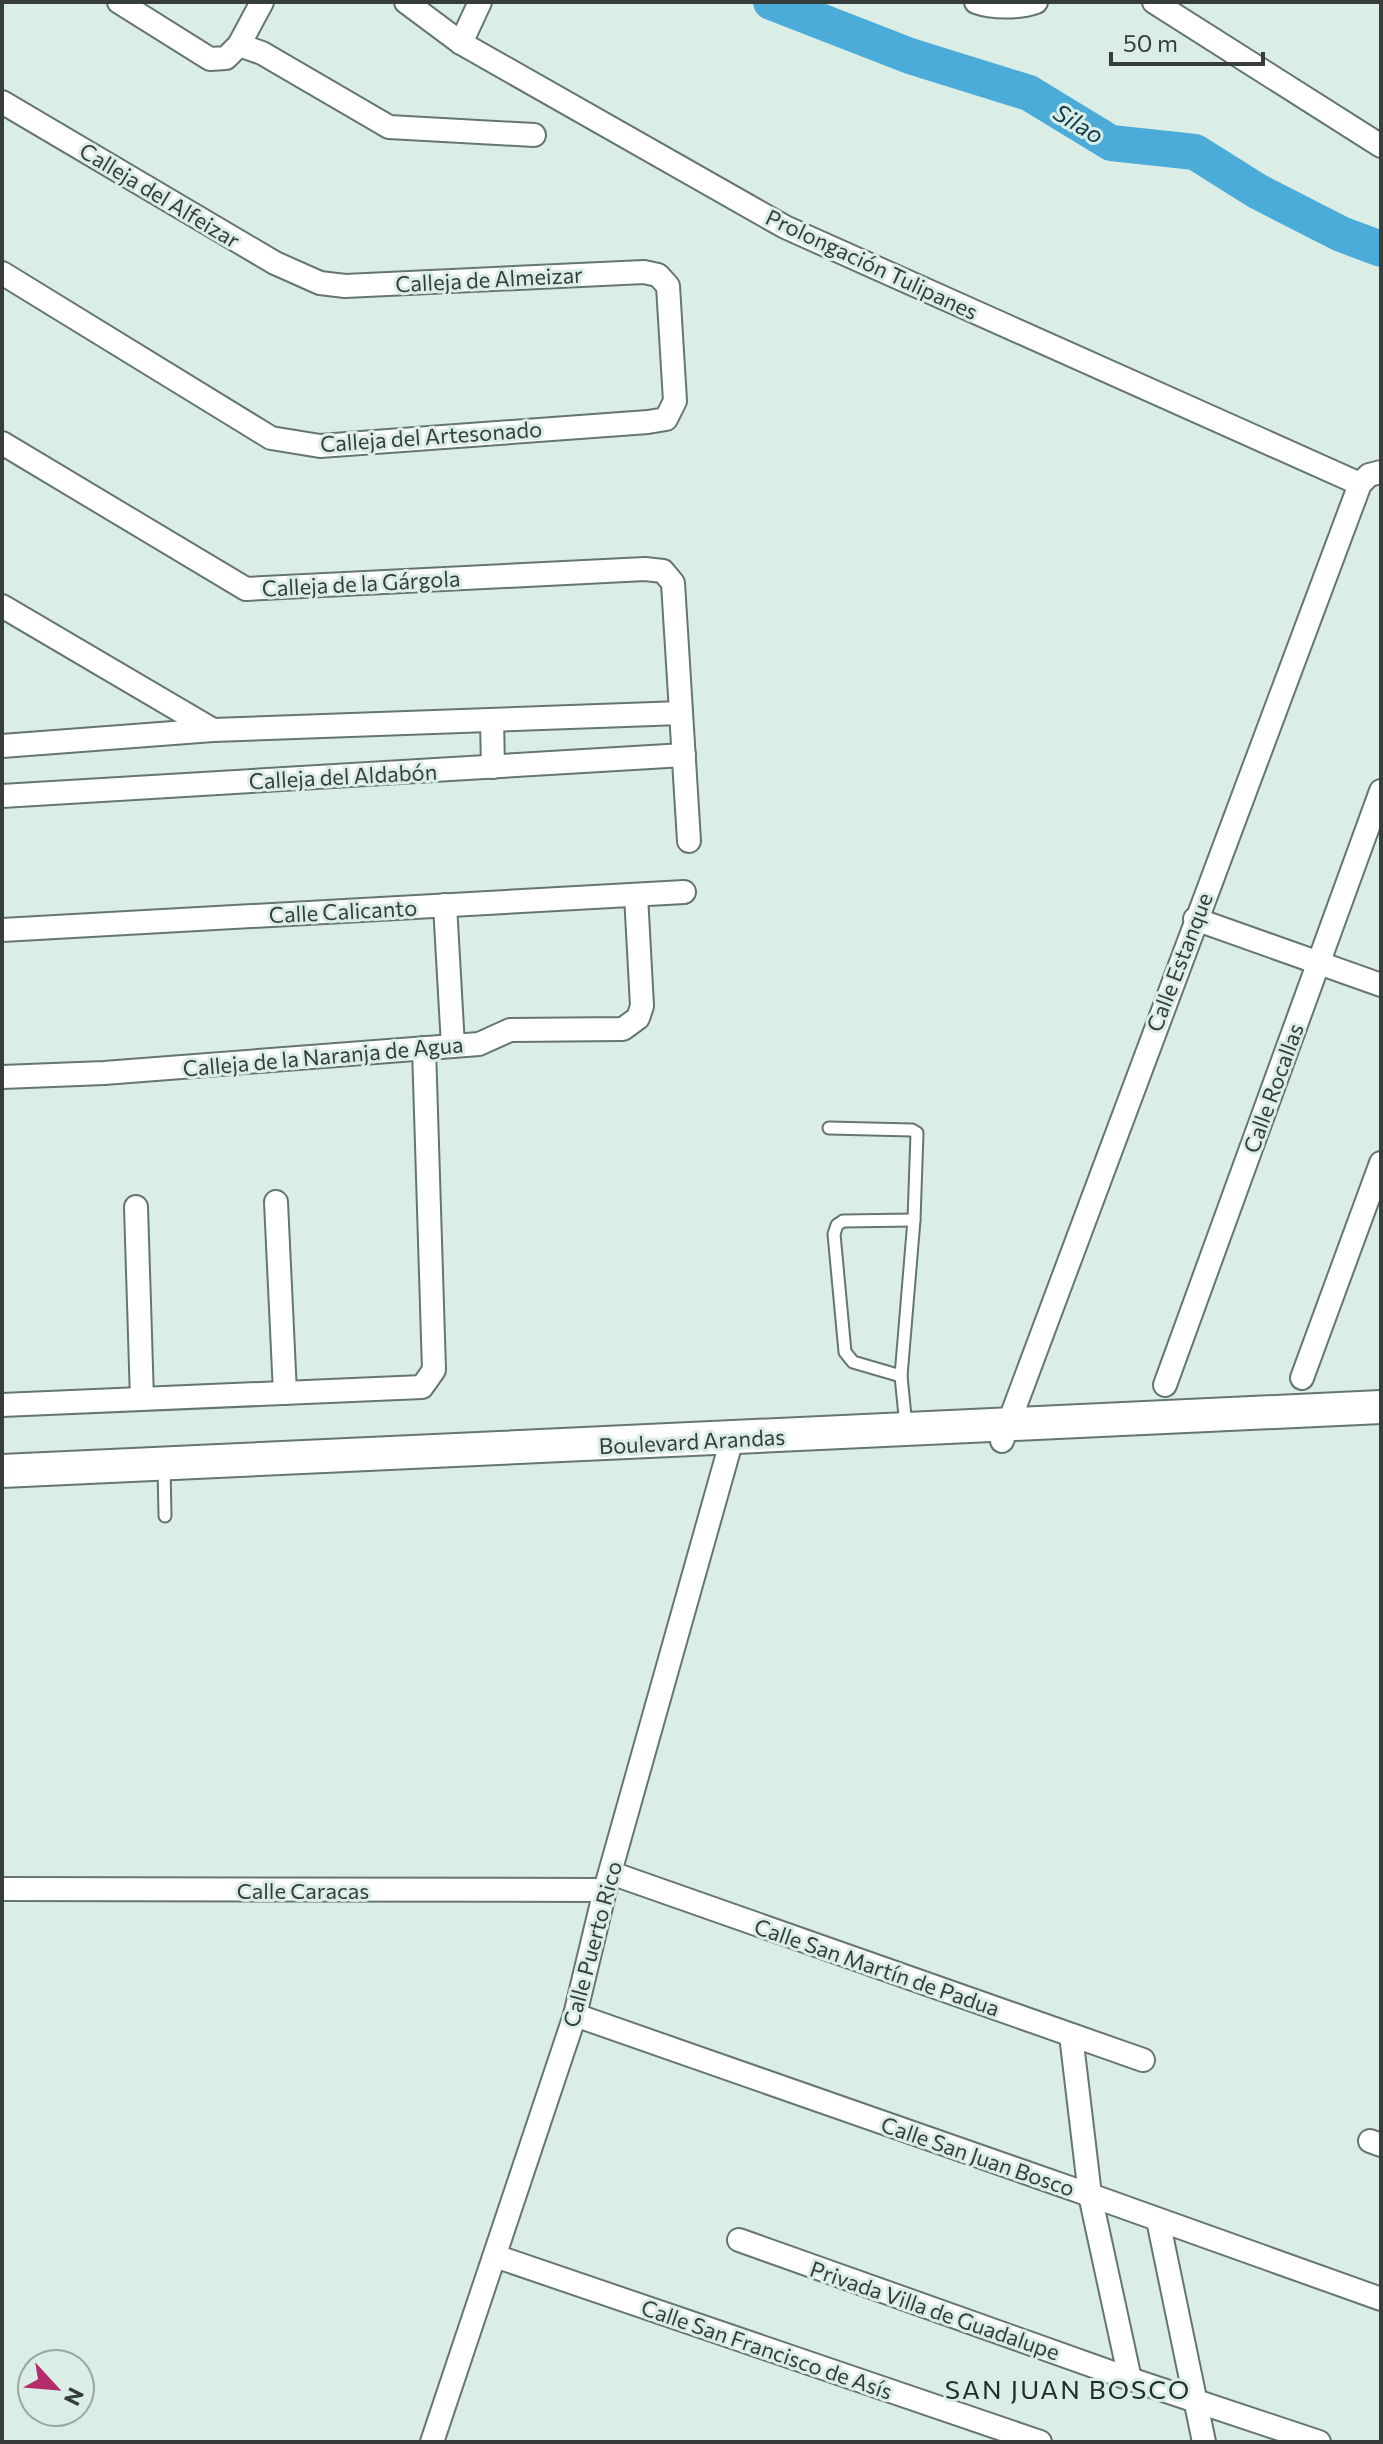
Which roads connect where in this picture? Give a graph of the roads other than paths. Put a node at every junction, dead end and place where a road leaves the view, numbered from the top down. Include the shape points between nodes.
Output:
1 (119, 2) edge
2 (262, 2) edge
3 (406, 2) edge
4 (480, 2) edge
5 (976, 2) edge
6 (1036, 2) edge
7 (1154, 2) edge
8 (461, 43) junction
9 (239, 45) junction
10 (2, 102) edge
11 (534, 135) dead end
12 (1381, 146) edge
13 (2, 273) edge
14 (658, 275) joint
15 (320, 283) joint
16 (2, 443) edge
17 (1381, 472) edge
18 (1360, 484) junction
19 (2, 606) edge
20 (681, 713) junction
21 (492, 720) junction
22 (213, 730) junction
23 (2, 746) edge
24 (684, 755) junction
25 (493, 767) junction
26 (1381, 791) edge
27 (2, 796) edge
28 (689, 841) dead end
29 (684, 892) dead end
30 (636, 895) junction
31 (445, 905) junction
32 (1195, 919) junction
33 (2, 930) edge
34 (1317, 964) junction
35 (1381, 985) edge
36 (453, 1046) junction
37 (424, 1048) junction
38 (2, 1077) edge
39 (829, 1128) dead end
40 (1381, 1163) edge
41 (276, 1202) dead end
42 (136, 1207) dead end
43 (914, 1220) junction
44 (901, 1376) junction
45 (1302, 1378) dead end
46 (1165, 1385) dead end
47 (285, 1393) junction
48 (142, 1399) junction
49 (2, 1405) edge
50 (1381, 1407) edge
51 (1381, 1426) edge
52 (907, 1430) junction
53 (1005, 1433) junction
54 (730, 1445) junction
55 (2, 1471) edge
56 (164, 1471) junction
57 (2, 1485) edge
58 (165, 1516) dead end
59 (608, 1882) junction
60 (2, 1889) edge
61 (575, 2015) junction
62 (1071, 2035) junction
63 (1143, 2060) dead end
64 (1090, 2195) junction
65 (1158, 2220) junction
66 (739, 2240) dead end
67 (495, 2256) junction
68 (1379, 2291) edge
69 (1130, 2379) junction
70 (1196, 2400) junction
71 (432, 2442) edge
72 (1040, 2442) edge
73 (1204, 2442) edge
74 (1319, 2442) edge

1 - 9 street via 210,59 226,58
2 - 9 street
3 - 8 street, Prolongación Tulipanes
4 - 8 street
5 - 6 street
7 - 12 street
8 - 18 street, Prolongación Tulipanes via 785,227
9 - 11 street via 262,53 389,127
10 - 15 street, Calleja del Alfeizar via 275,263
13 - 14 street, Calleja del Artesonado via 271,438 320,446 666,419 675,401 668,286
14 - 15 street, Calleja de Almeizar
16 - 20 street, Calleja de la Gárgola via 246,589 663,571 673,583
17 - 18 street
18 - 32 street, Calle Estanque
19 - 22 street
20 - 21 street
20 - 24 street
21 - 22 street
21 - 25 street
22 - 23 street
24 - 25 street, Calleja del Aldabón
24 - 28 street
25 - 27 street, Calleja del Aldabón
26 - 34 street, Calle Rocallas
29 - 30 street, Calle Calicanto
30 - 31 street, Calle Calicanto
30 - 36 street, Calleja de la Naranja de Agua via 642,1006 638,1018 623,1029 510,1030 479,1044
31 - 33 street, Calle Calicanto
31 - 36 street
32 - 34 street
32 - 53 street, Calle Estanque
34 - 35 street
34 - 46 street, Calle Rocallas
36 - 37 street, Calleja de la Naranja de Agua
37 - 38 street, Calleja de la Naranja de Agua
37 - 47 street via 434,1370 422,1387
39 - 43 lane via 917,1133
40 - 45 street
41 - 47 street
42 - 48 street
43 - 44 lane
43 - 44 lane via 843,1221 834,1234 845,1352 853,1362
44 - 52 lane
47 - 48 street
48 - 49 street
50 - 53 main road, Boulevard Arandas
51 - 53 main road, Boulevard Arandas
52 - 53 main road, Boulevard Arandas
52 - 54 main road, Boulevard Arandas
53 - 54 main road, Boulevard Arandas
54 - 56 main road, Boulevard Arandas
54 - 59 street, Calle Puerto Rico
55 - 56 main road, Boulevard Arandas
56 - 57 main road, Boulevard Arandas
56 - 58 lane
59 - 60 street, Calle Caracas
59 - 61 street, Calle Puerto Rico
59 - 62 street, Calle San Martín de Padua
61 - 64 street, Calle San Juan Bosco
61 - 67 street, Calle Puerto Rico
62 - 63 street, Calle San Martín de Padua
62 - 64 street
64 - 65 street, Calle San Juan Bosco
64 - 69 street
65 - 68 street, Calle San Juan Bosco
65 - 70 street
66 - 69 street, Privada Villa de Guadalupe
67 - 71 street, Calle Puerto Rico
67 - 72 street, Calle San Francisco de Asís
69 - 70 street, Privada Villa de Guadalupe
70 - 73 street
70 - 74 street, Privada Villa de Guadalupe

